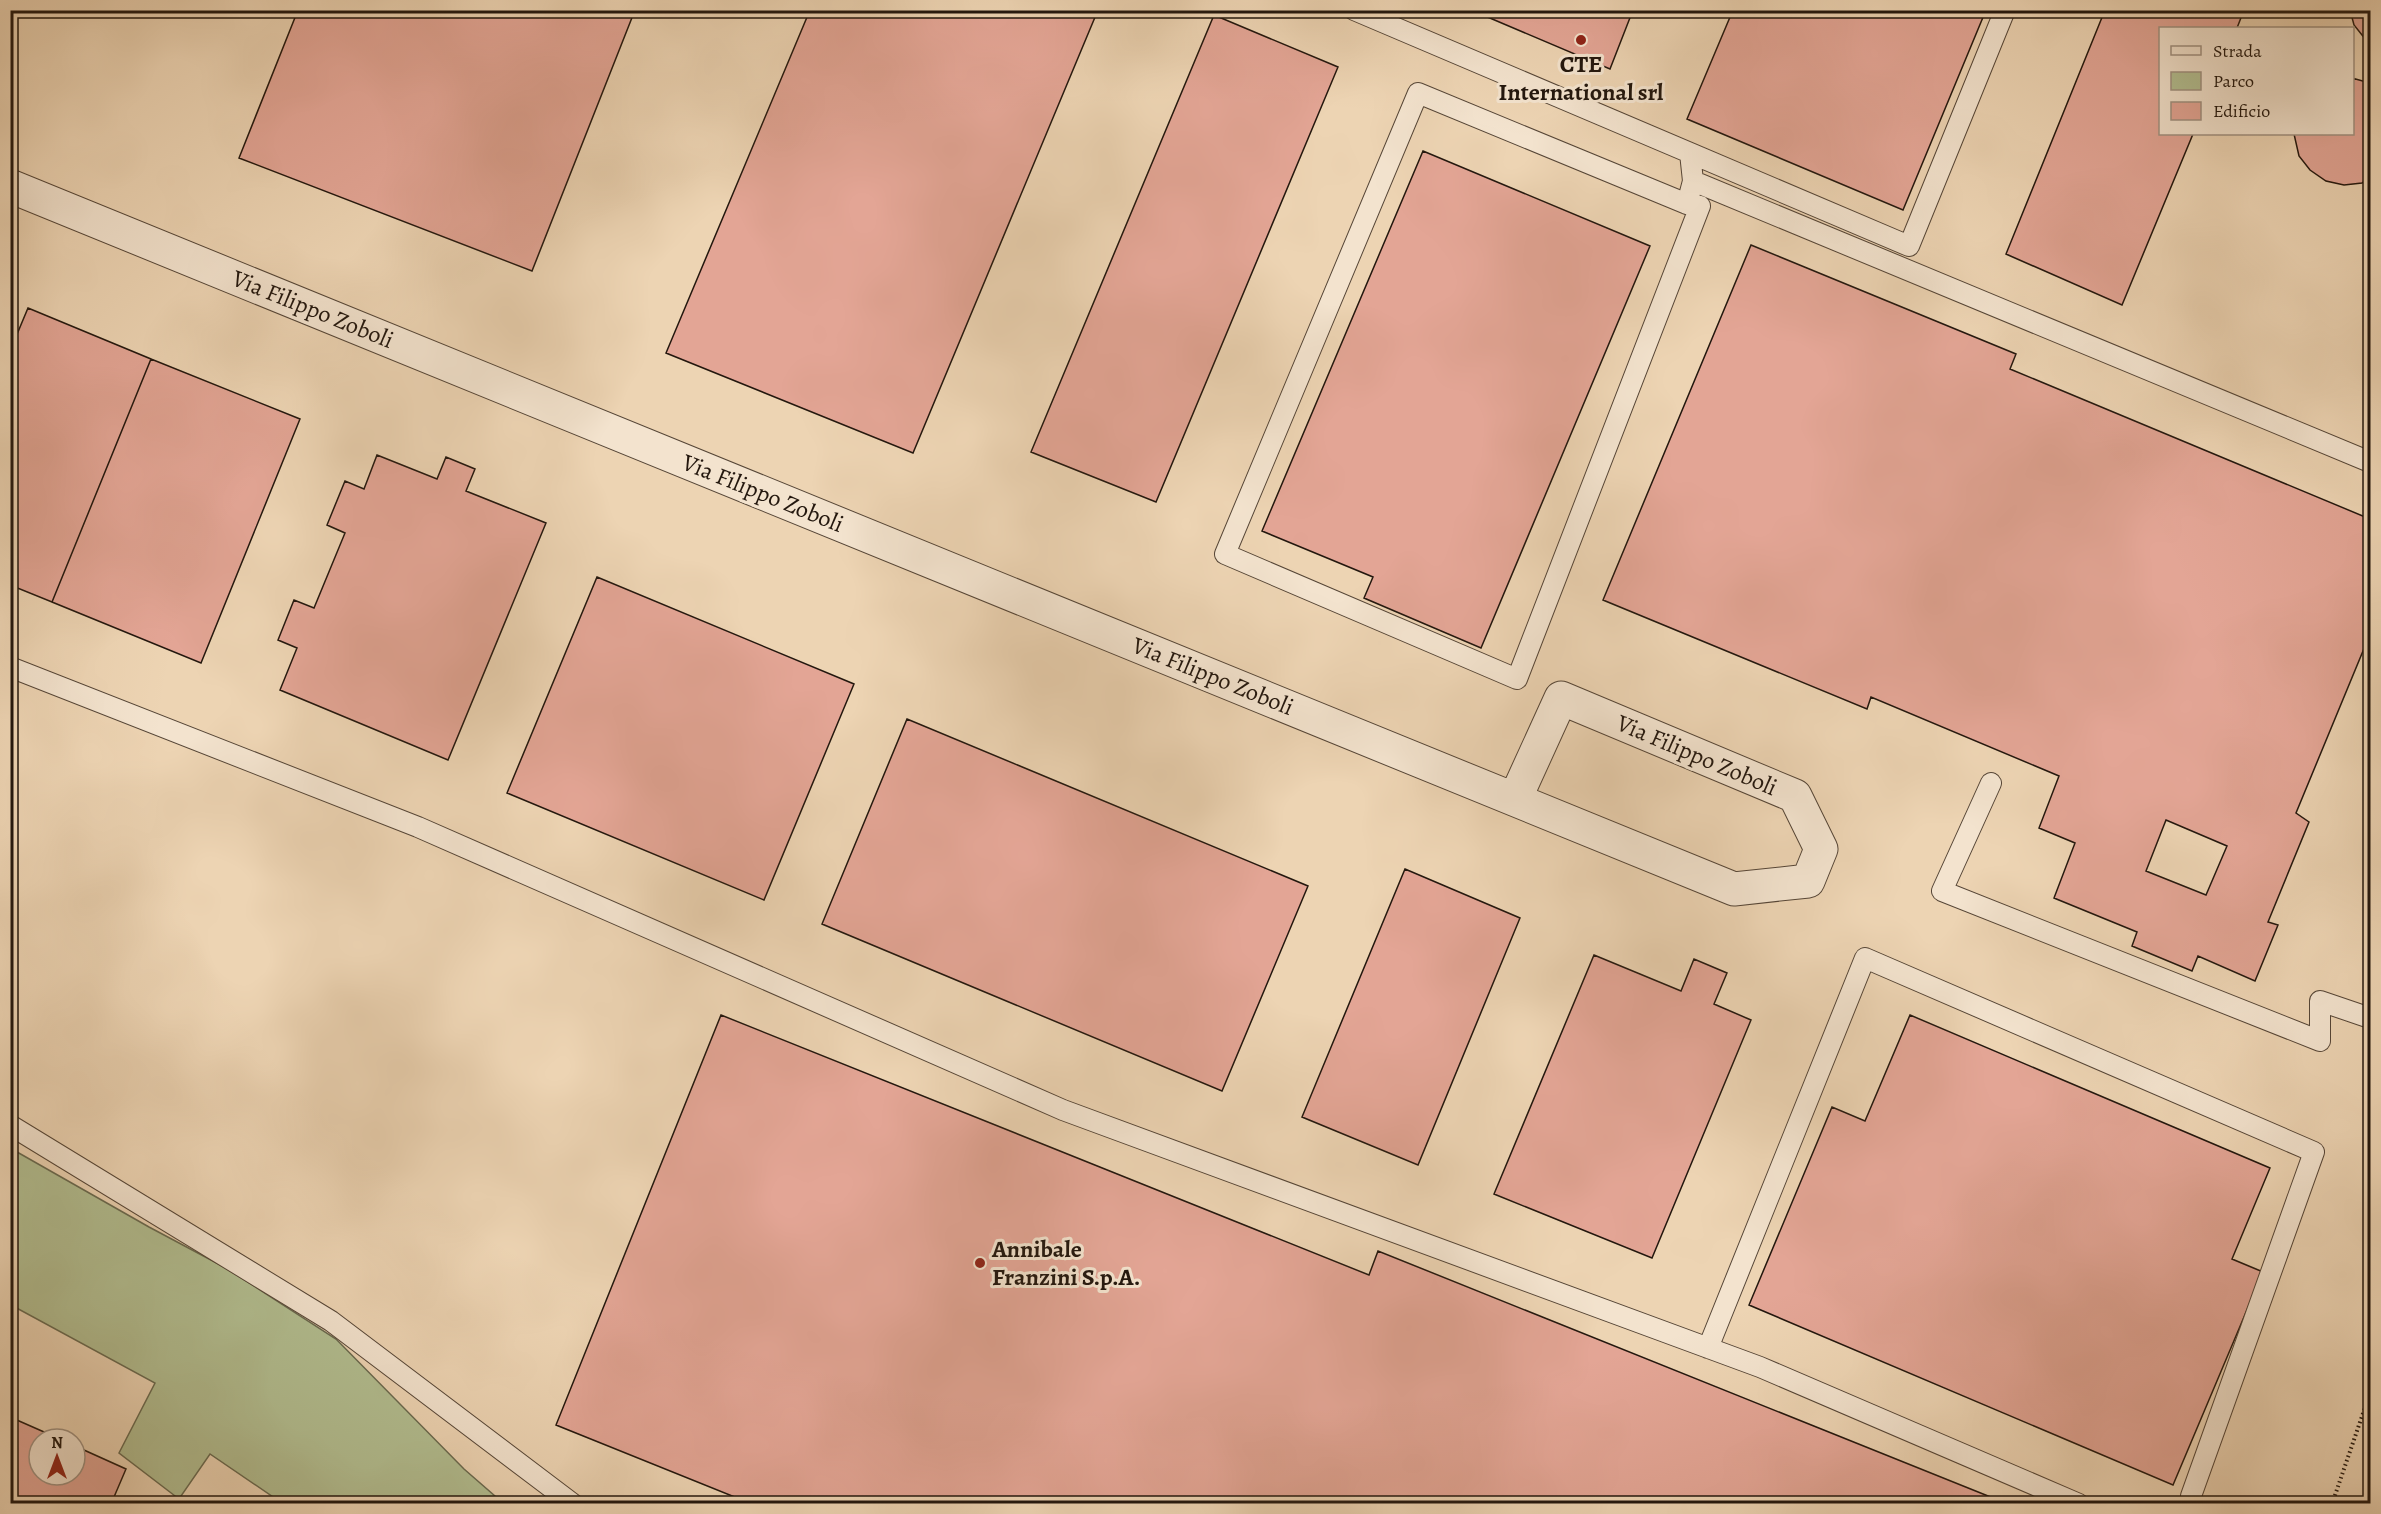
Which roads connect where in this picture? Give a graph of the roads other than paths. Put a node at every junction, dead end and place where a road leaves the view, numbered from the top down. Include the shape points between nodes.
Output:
1 (1354, 10) edge
2 (2005, 10) edge
3 (1690, 153) junction
4 (1693, 181) junction
5 (10, 186) edge
6 (1687, 204) junction
7 (2370, 462) edge
8 (10, 667) edge
9 (1991, 783) dead end
10 (1515, 800) junction
11 (2370, 1018) edge
12 (10, 1125) edge
13 (1708, 1348) junction
14 (2191, 1496) dead end
15 (573, 1503) edge
16 (2079, 1503) edge

1 - 3 lane
2 - 3 lane via 1910,246
3 - 4 lane
4 - 6 lane
4 - 7 lane
5 - 10 street, Via Filippo Zoboli
6 - 6 lane via 1418,93 1225,554 1517,679 1700,206
8 - 13 lane via 418,827 1063,1110
9 - 11 lane via 1942,891 2320,1041 2320,1001
10 - 10 street, Via Filippo Zoboli via 1734,889 1808,881 1821,849 1796,796 1561,698
12 - 15 lane via 331,1321
13 - 14 lane via 1865,958 2314,1152
13 - 16 lane

